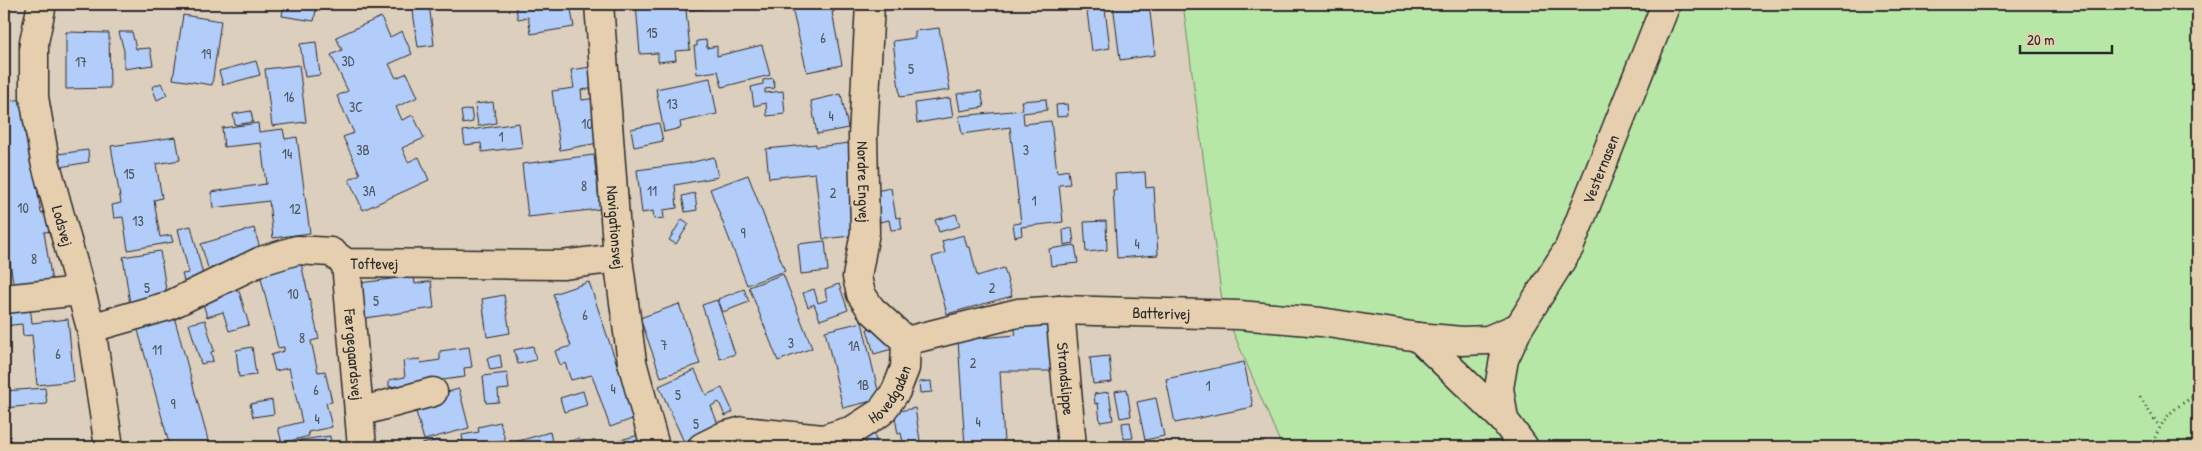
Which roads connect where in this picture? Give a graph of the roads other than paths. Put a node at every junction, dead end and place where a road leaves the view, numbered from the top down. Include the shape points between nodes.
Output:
1 (42, 4) edge
2 (600, 4) edge
3 (870, 4) edge
4 (1666, 4) edge
5 (618, 258) junction
6 (346, 263) junction
7 (80, 291) junction
8 (4, 300) edge
9 (1060, 310) junction
10 (1519, 327) junction
11 (90, 328) junction
12 (1418, 337) junction
13 (906, 341) junction
14 (433, 392) dead end
15 (359, 412) junction
16 (1504, 420) junction
17 (823, 443) edge
18 (109, 447) edge
19 (362, 447) edge
20 (655, 447) edge
21 (702, 447) edge
22 (1072, 447) edge
23 (1524, 447) edge

1 - 7 street, Lodsvej via 34,42 34,97 45,161
2 - 5 street, Navigationsvej
3 - 13 street, Nordre Engvej via 863,136 865,232 857,277 861,294 871,309
4 - 10 street, Vesternasen via 1569,248
5 - 6 street, Toftevej via 562,264
5 - 20 street, Navigationsvej via 632,362
6 - 11 street, Toftevej via 331,252 297,250 261,261 168,306
6 - 15 street, Færgegaardsvej
7 - 8 street
7 - 11 street, Lodsvej
9 - 12 street, Batterivej via 1239,315 1321,322
9 - 13 street, Batterivej via 1018,313
9 - 22 street, Strandslippe
10 - 12 street, Batterivej via 1488,340
10 - 16 street via 1504,359 1499,388
11 - 18 street, Lodsvej
12 - 16 street
13 - 17 street, Hovedgaden via 905,368 896,391 881,412 853,430
14 - 15 street
15 - 19 street, Færgegaardsvej
16 - 23 street
17 - 21 street, Hovedgaden via 743,431

